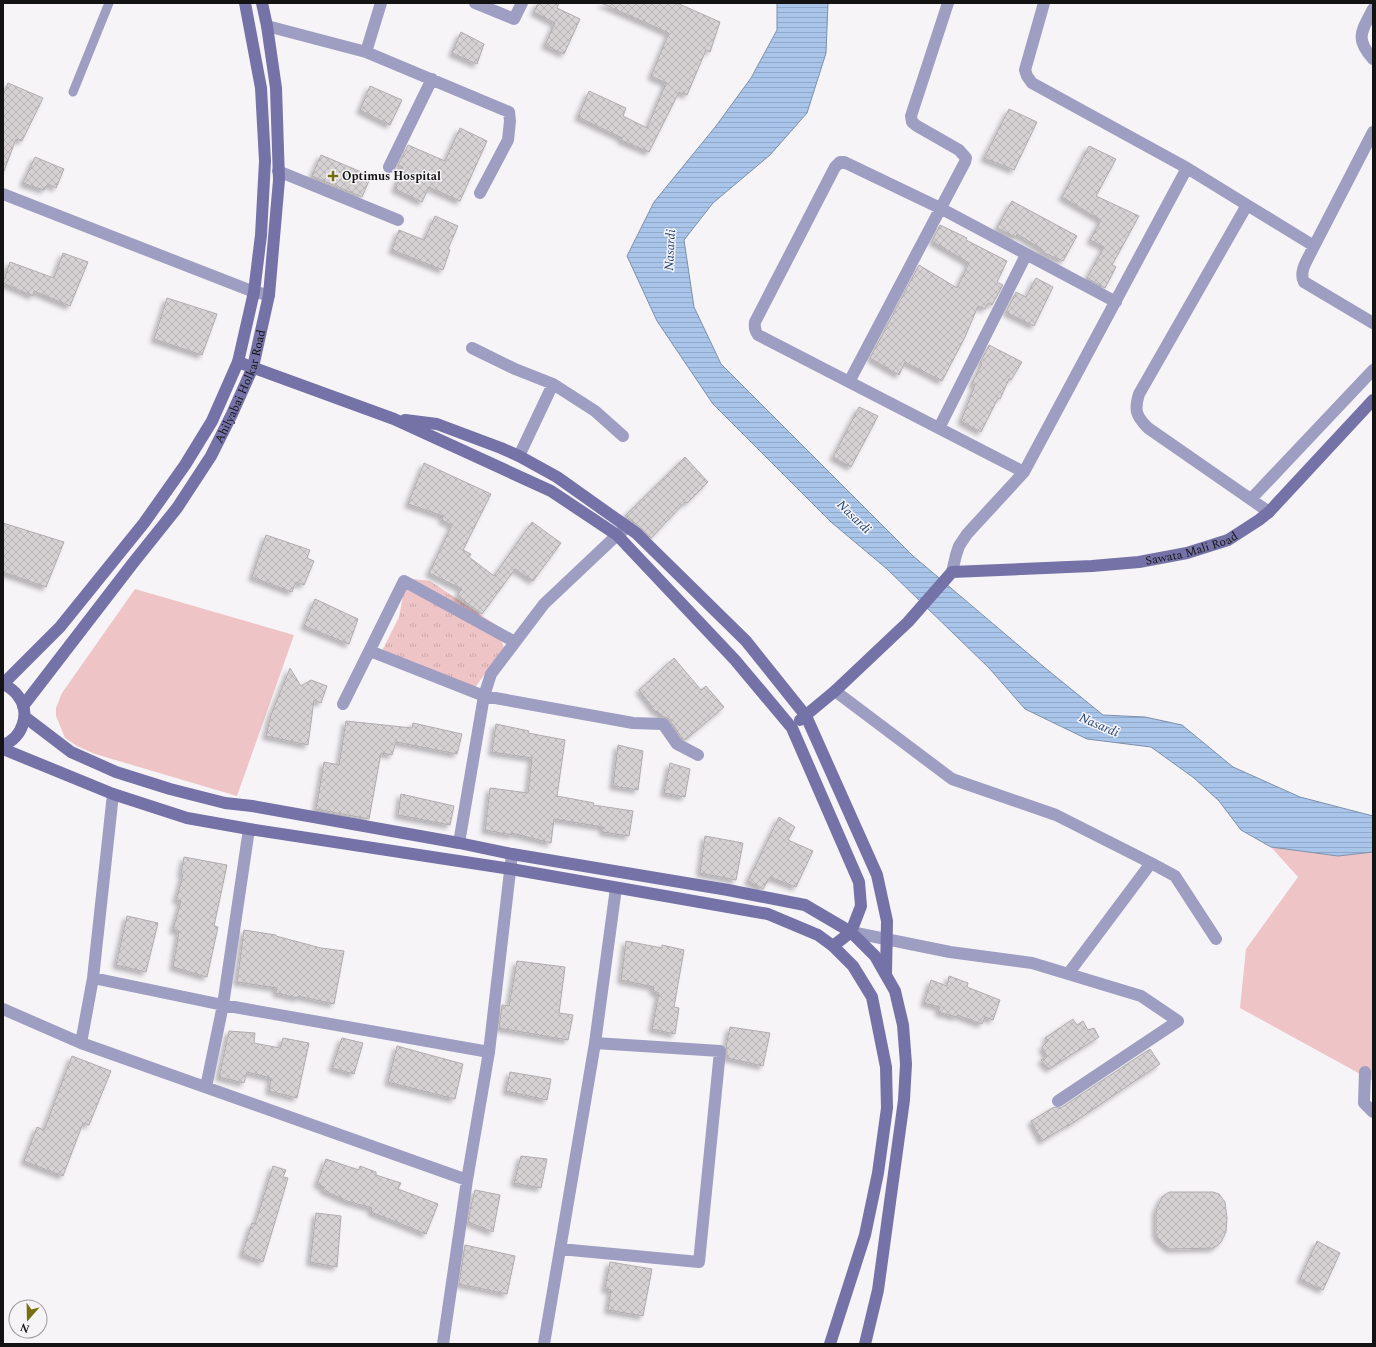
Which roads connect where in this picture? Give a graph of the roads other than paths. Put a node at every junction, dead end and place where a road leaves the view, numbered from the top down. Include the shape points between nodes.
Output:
1 (109, 3) edge
2 (245, 3) edge
3 (262, 3) edge
4 (381, 3) edge
5 (475, 3) edge
6 (522, 3) edge
7 (948, 3) edge
8 (1044, 3) edge
9 (1373, 9) edge
10 (268, 26) junction
11 (366, 52) junction
12 (1373, 59) edge
13 (432, 79) junction
14 (73, 92) dead end
15 (1373, 132) edge
16 (389, 167) dead end
17 (1186, 168) junction
18 (278, 171) junction
19 (480, 193) dead end
20 (3, 194) edge
21 (1247, 205) junction
22 (940, 208) junction
23 (398, 220) dead end
24 (1314, 246) junction
25 (1026, 255) junction
26 (254, 292) junction
27 (269, 295) junction
28 (1116, 302) junction
29 (1373, 323) edge
30 (472, 348) dead end
31 (238, 362) junction
32 (253, 367) junction
33 (1373, 370) edge
34 (849, 382) junction
35 (553, 384) junction
36 (1373, 400) edge
37 (394, 419) junction
38 (938, 428) junction
39 (623, 436) dead end
40 (519, 456) junction
41 (1024, 472) junction
42 (1250, 499) junction
43 (1269, 512) junction
44 (629, 526) junction
45 (617, 535) junction
46 (952, 572) junction
47 (515, 642) junction
48 (370, 651) junction
49 (3, 684) edge
50 (835, 691) junction
51 (484, 696) junction
52 (343, 704) dead end
53 (24, 711) junction
54 (806, 716) junction
55 (792, 728) junction
56 (3, 745) edge
57 (3, 749) edge
58 (698, 755) dead end
59 (113, 794) junction
60 (249, 829) junction
61 (459, 843) junction
62 (512, 854) junction
63 (1151, 863) junction
64 (511, 869) junction
65 (616, 888) junction
66 (851, 932) junction
67 (887, 938) junction
68 (1216, 940) dead end
69 (833, 946) junction
70 (886, 974) junction
71 (1068, 974) junction
72 (93, 978) junction
73 (223, 1005) junction
74 (3, 1009) edge
75 (81, 1043) junction
76 (595, 1043) junction
77 (490, 1052) junction
78 (1365, 1072) dead end
79 (206, 1087) junction
80 (1058, 1101) dead end
81 (1373, 1112) edge
82 (467, 1180) junction
83 (560, 1249) junction
84 (443, 1344) edge
85 (544, 1344) edge
86 (830, 1344) edge
87 (865, 1344) edge

1 - 14 lane
2 - 26 main road, Ahilyabai Holkar Road via 260,88 265,161 262,235
3 - 10 main road, Ahilyabai Holkar Road
4 - 11 street
5 - 6 street via 514,19
7 - 22 street via 910,116 917,126 959,150 966,158
8 - 17 street via 1026,70 1032,83
9 - 12 street via 1362,32 1361,41
10 - 11 street
10 - 18 main road, Ahilyabai Holkar Road via 276,88
11 - 13 street
13 - 16 street
13 - 19 street via 509,112 508,140
15 - 24 street
17 - 21 street
17 - 28 street
18 - 23 street
18 - 27 main road, Ahilyabai Holkar Road via 276,229
20 - 26 street
21 - 24 street
21 - 42 street via 1139,394 1136,412 1148,428
22 - 25 street
22 - 34 street
22 - 34 street via 844,162 837,164 831,174 754,328 758,335
24 - 29 street via 1302,272 1304,282
25 - 28 street
25 - 38 street
26 - 27 street
26 - 31 main road, Ahilyabai Holkar Road
27 - 32 main road, Ahilyabai Holkar Road
28 - 41 street
30 - 35 street
31 - 32 main road
31 - 49 main road, Ahilyabai Holkar Road via 212,421 144,523 60,627
32 - 37 main road
32 - 53 main road, Ahilyabai Holkar Road via 211,456 177,508 133,563
33 - 42 street
34 - 38 street
35 - 39 street via 595,411
35 - 40 street
36 - 43 main road, Sawata Mali Road
37 - 40 main road via 437,424
37 - 45 main road via 551,491
38 - 41 street
40 - 44 main road via 557,477
41 - 46 street via 967,534 956,555
42 - 43 street
43 - 46 main road, Sawata Mali Road via 1228,540 1187,553 1140,562
44 - 45 street
44 - 54 main road via 746,641
45 - 47 street via 544,604
45 - 55 main road via 735,660
46 - 50 main road via 908,622
47 - 48 street via 404,581
47 - 51 street via 491,674
48 - 51 street
48 - 52 street
49 - 53 main road via 19,696
50 - 54 main road
50 - 63 street via 952,780 1056,815
51 - 58 street via 633,723 663,724 676,744
51 - 61 street
53 - 56 main road, Ahilyabai Holkar Road via 22,727 16,736
53 - 61 main road via 71,752 116,772 170,789 225,803
54 - 55 main road
54 - 67 main road via 877,875 887,921
55 - 66 main road via 859,882 861,906
57 - 59 main road
59 - 60 main road via 187,818
59 - 72 street
60 - 64 main road
60 - 73 street
61 - 62 main road
62 - 64 street
62 - 66 main road via 728,890 805,906
63 - 68 street via 1175,876
63 - 71 street
64 - 65 main road
64 - 77 street
65 - 69 main road via 768,914 818,935
65 - 76 street
66 - 67 street
66 - 69 main road
66 - 70 main road via 875,956
67 - 70 main road
67 - 71 street via 950,952 1032,963
69 - 86 main road via 853,966 872,997 886,1068 887,1108 878,1173 865,1235
70 - 87 main road via 895,991 903,1025 906,1064 904,1100 878,1290
71 - 80 street via 1141,996 1178,1021
72 - 73 street
72 - 75 street
73 - 77 street
73 - 79 street
74 - 75 street
75 - 79 street
76 - 83 street
76 - 83 street via 720,1052 699,1262
77 - 82 street
78 - 81 street via 1364,1103
79 - 82 street
82 - 84 street
83 - 85 street

